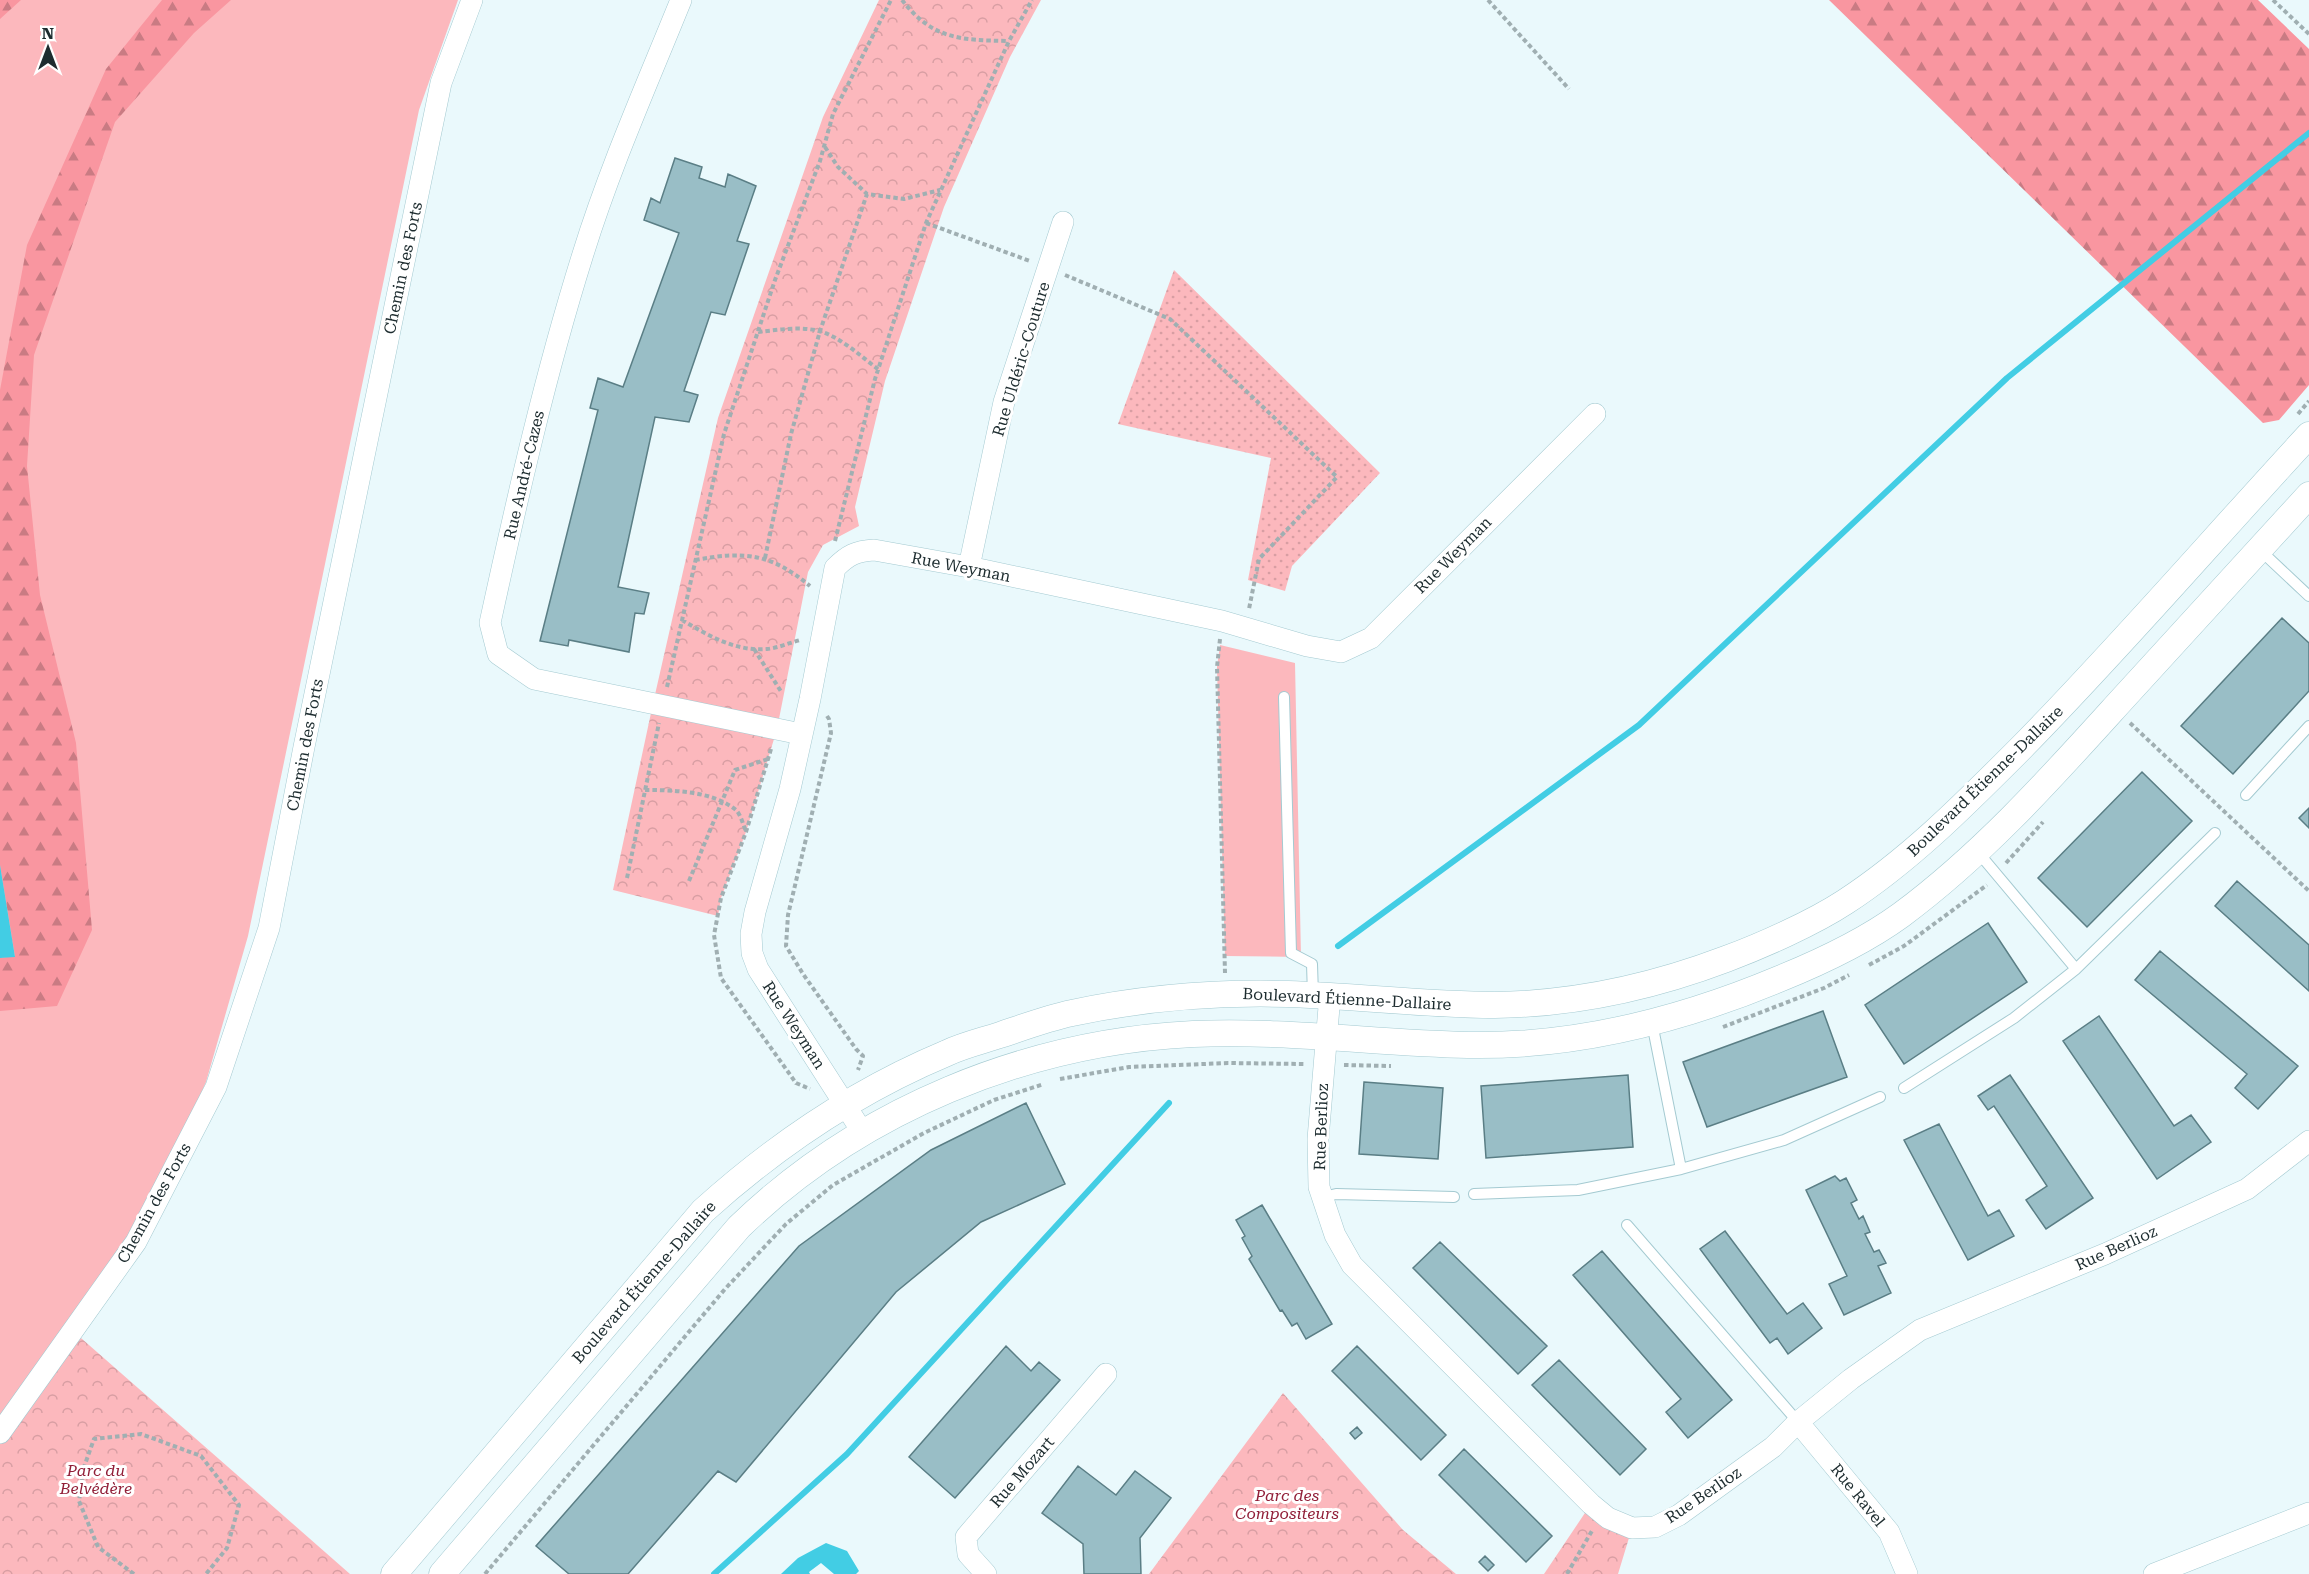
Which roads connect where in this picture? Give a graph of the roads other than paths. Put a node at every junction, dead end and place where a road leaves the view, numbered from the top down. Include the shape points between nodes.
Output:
1 (472, 0) edge
2 (681, 0) edge
3 (1063, 222) dead end
4 (1594, 414) dead end
5 (2309, 435) edge
6 (2309, 495) edge
7 (2259, 550) junction
8 (969, 567) junction
9 (2309, 596) edge
10 (1284, 698) dead end
11 (2309, 726) edge
12 (801, 734) junction
13 (2247, 795) dead end
14 (2215, 833) dead end
15 (1977, 851) junction
16 (2076, 969) junction
17 (1322, 995) junction
18 (1652, 1022) junction
19 (1326, 1036) junction
20 (1904, 1088) dead end
21 (1880, 1097) dead end
22 (845, 1104) junction
23 (863, 1133) junction
24 (2309, 1141) edge
25 (1681, 1170) junction
26 (1474, 1194) dead end
27 (1323, 1197) junction
28 (1454, 1197) dead end
29 (1627, 1225) dead end
30 (1106, 1374) dead end
31 (1798, 1422) junction
32 (0, 1433) edge
33 (2309, 1513) edge
34 (394, 1574) edge
35 (442, 1574) edge
36 (986, 1574) edge
37 (1907, 1574) edge
38 (2154, 1574) edge

1 - 32 street, Chemin des Forts via 441,82 269,928 216,1087 136,1242
2 - 12 street, Rue André-Cazes via 583,252 546,381 490,623 498,654 534,679
3 - 8 street, Rue Uldéric-Couture via 1004,402
4 - 8 street, Rue Weyman via 1371,638 1341,652 1222,621
5 - 17 street, Boulevard Étienne-Dallaire via 2074,694 1972,797 1899,863 1842,904 1726,959 1606,994 1496,1005
6 - 7 street
7 - 9 lane
7 - 15 street via 2046,783
8 - 12 street, Rue Weyman via 874,550 847,556 835,568
10 - 17 lane via 1291,953 1312,964
11 - 13 lane
12 - 22 street, Rue Weyman via 790,789 754,912 752,953 768,985
14 - 16 lane
15 - 16 lane
15 - 18 street via 1898,918 1836,954 1778,980
16 - 20 lane via 2014,1018
17 - 19 street, Rue Berlioz
17 - 22 street, Boulevard Étienne-Dallaire via 1226,994 1128,1003 1067,1014 948,1052
18 - 19 street via 1598,1035 1472,1045
18 - 25 lane
19 - 23 street via 1194,1034 1081,1048 965,1084
19 - 27 street, Rue Berlioz via 1318,1139 1319,1187
21 - 25 lane via 1784,1140
22 - 23 street, Rue Weyman
22 - 34 street, Boulevard Étienne-Dallaire via 742,1175 703,1211
23 - 35 street via 784,1187 739,1227
24 - 31 street, Rue Berlioz via 2247,1189 2105,1254 1920,1330
25 - 26 lane via 1578,1190
27 - 28 lane
27 - 31 street, Rue Berlioz via 1335,1235 1352,1265 1608,1518 1632,1528 1655,1527 1773,1447
29 - 31 lane
30 - 36 street, Rue Mozart via 966,1537 968,1554
31 - 37 street, Rue Ravel via 1889,1532
33 - 38 street

